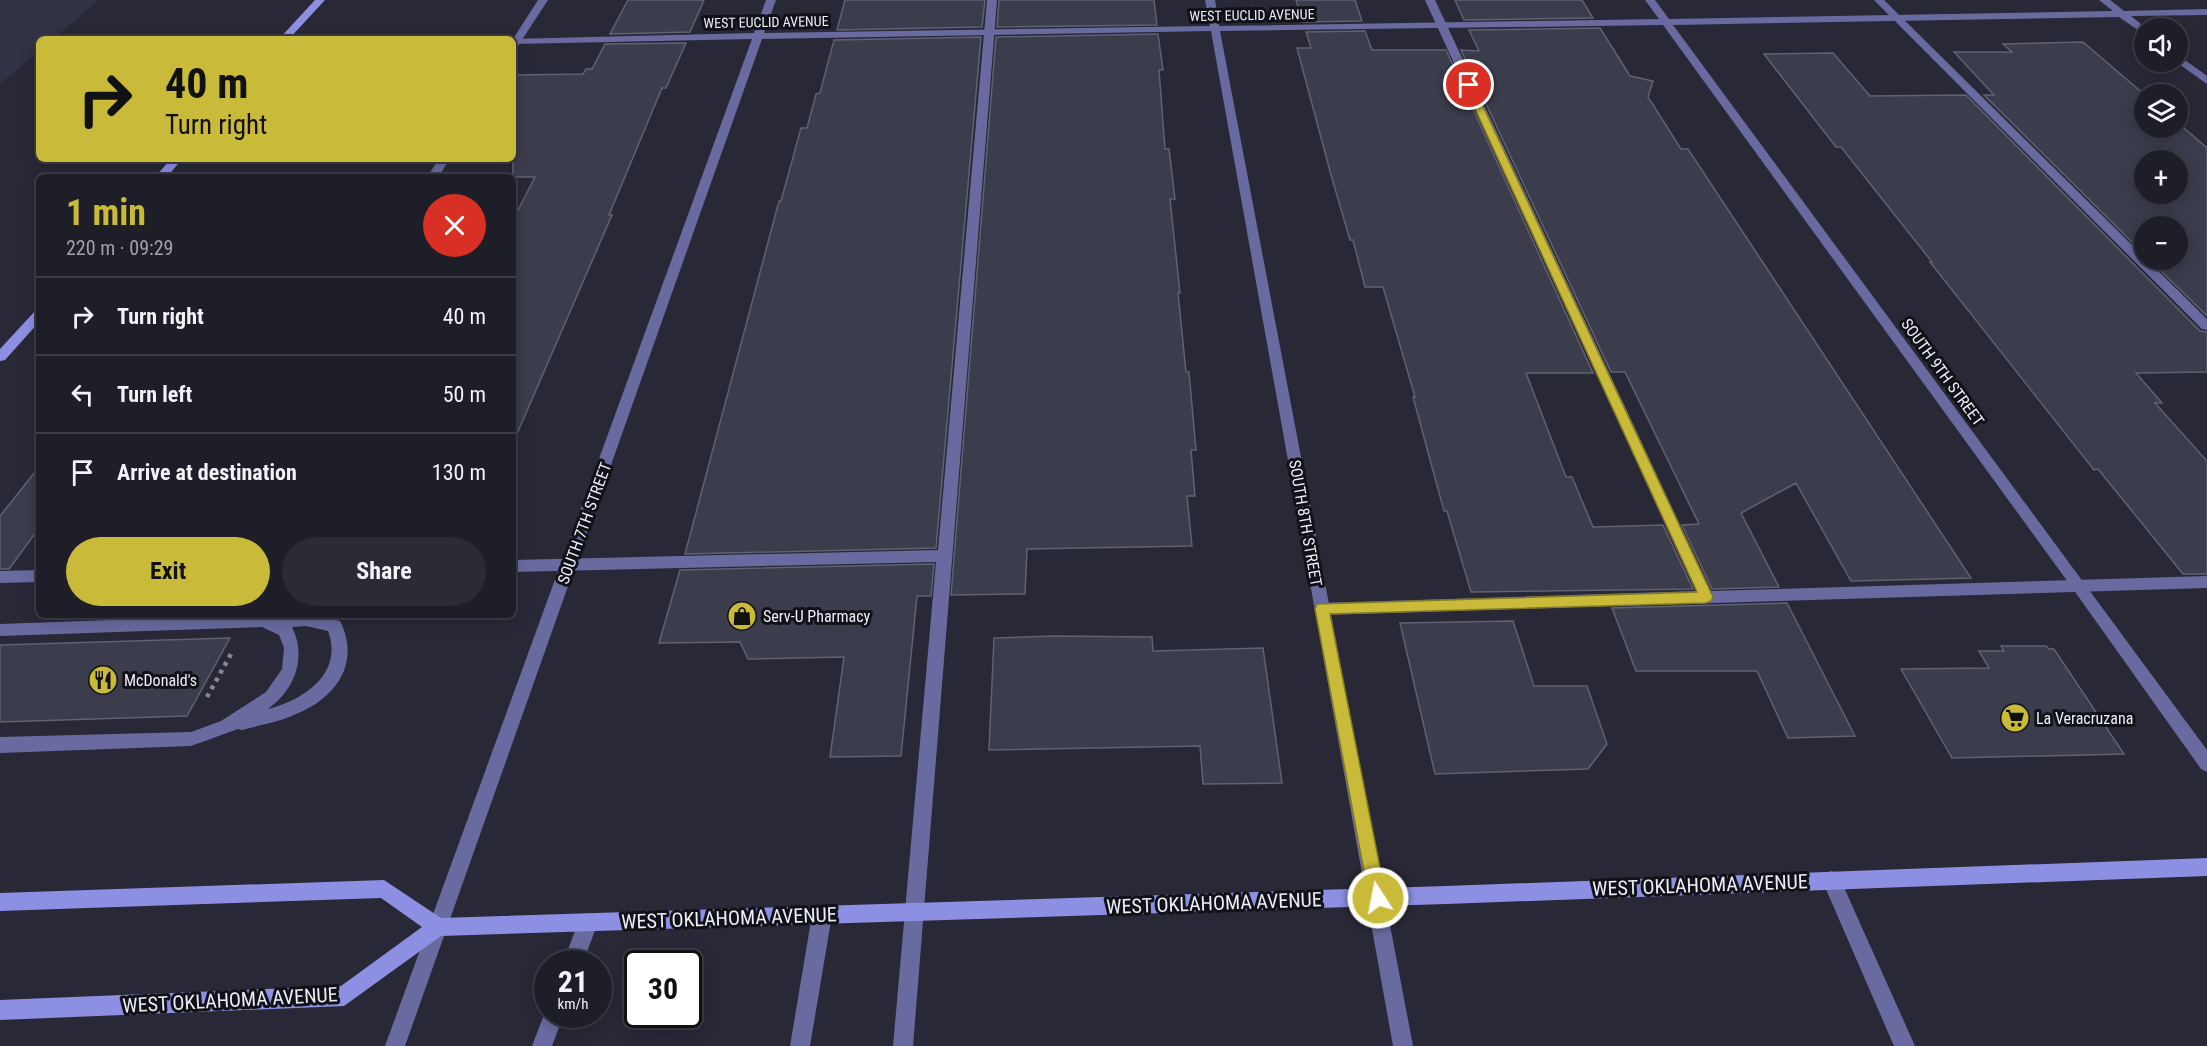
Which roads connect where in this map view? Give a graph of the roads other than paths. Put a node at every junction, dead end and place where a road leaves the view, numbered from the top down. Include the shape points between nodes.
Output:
1 (320, 0) edge
2 (543, 0) edge
3 (771, 0) edge
4 (992, 0) edge
5 (1210, 0) edge
6 (1430, 0) edge
7 (1650, 0) edge
8 (1879, 0) edge
9 (2104, 0) edge
10 (2207, 12) edge
11 (2122, 14) junction
12 (1897, 19) junction
13 (1665, 22) junction
14 (2134, 23) edge
15 (1441, 25) junction
16 (1216, 29) junction
17 (989, 31) junction
18 (287, 36) edge
19 (759, 36) junction
20 (516, 40) edge
21 (516, 43) edge
22 (2188, 66) edge
23 (2207, 81) edge
24 (174, 162) edge
25 (164, 174) edge
26 (36, 317) edge
27 (2207, 326) edge
28 (0, 357) edge
29 (944, 556) junction
30 (569, 565) junction
31 (516, 566) edge
32 (36, 576) edge
33 (0, 577) edge
34 (2207, 582) edge
35 (2079, 585) junction
36 (1706, 597) junction
37 (1322, 609) junction
38 (263, 621) junction
39 (0, 630) edge
40 (227, 727) junction
41 (0, 745) edge
42 (2207, 764) edge
43 (2207, 867) edge
44 (1831, 880) junction
45 (1378, 898) junction
46 (0, 902) edge
47 (915, 912) junction
48 (822, 915) junction
49 (588, 922) junction
50 (438, 927) junction
51 (578, 950) edge
52 (0, 1010) edge
53 (549, 1028) edge
54 (395, 1046) edge
55 (542, 1046) edge
56 (800, 1046) edge
57 (903, 1046) edge
58 (1402, 1046) edge
59 (1905, 1046) edge

1 - 18 main road
2 - 20 street
3 - 19 street, SOUTH 7TH STREET
4 - 17 street
5 - 16 street, SOUTH 8TH STREET
6 - 15 street
7 - 13 street, SOUTH 9TH STREET
8 - 12 street
9 - 11 street
10 - 11 street, WEST EUCLID AVENUE
11 - 12 street, WEST EUCLID AVENUE
11 - 14 street
12 - 13 street, WEST EUCLID AVENUE
12 - 27 street
13 - 15 street, WEST EUCLID AVENUE
13 - 35 street, SOUTH 9TH STREET
15 - 16 street, WEST EUCLID AVENUE
15 - 36 street
16 - 17 street, WEST EUCLID AVENUE
16 - 37 street, SOUTH 8TH STREET
17 - 19 street, WEST EUCLID AVENUE
17 - 29 street
19 - 21 street, WEST EUCLID AVENUE
19 - 30 street, SOUTH 7TH STREET
22 - 23 street
24 - 25 main road
26 - 28 main road
29 - 30 street
29 - 47 street
30 - 31 street
30 - 50 street, SOUTH 7TH STREET
32 - 33 street
34 - 35 street
35 - 36 street
35 - 42 street, SOUTH 9TH STREET
36 - 37 street
37 - 45 street, SOUTH 8TH STREET
38 - 39 street
38 - 40 street via 286,631 292,648 290,670 272,697
38 - 40 street via 306,620 334,626 342,641 341,662 326,686 292,709
40 - 41 street via 191,739
43 - 44 main road, WEST OKLAHOMA AVENUE
44 - 45 main road, WEST OKLAHOMA AVENUE
44 - 59 street
45 - 47 main road, WEST OKLAHOMA AVENUE
45 - 58 street, SOUTH 8TH STREET
46 - 50 main road via 384,889
47 - 48 main road, WEST OKLAHOMA AVENUE
47 - 57 street
48 - 49 main road, WEST OKLAHOMA AVENUE
48 - 56 street
49 - 50 main road, WEST OKLAHOMA AVENUE
49 - 51 street
50 - 52 main road, WEST OKLAHOMA AVENUE via 344,996
50 - 54 street, SOUTH 7TH STREET
53 - 55 street

